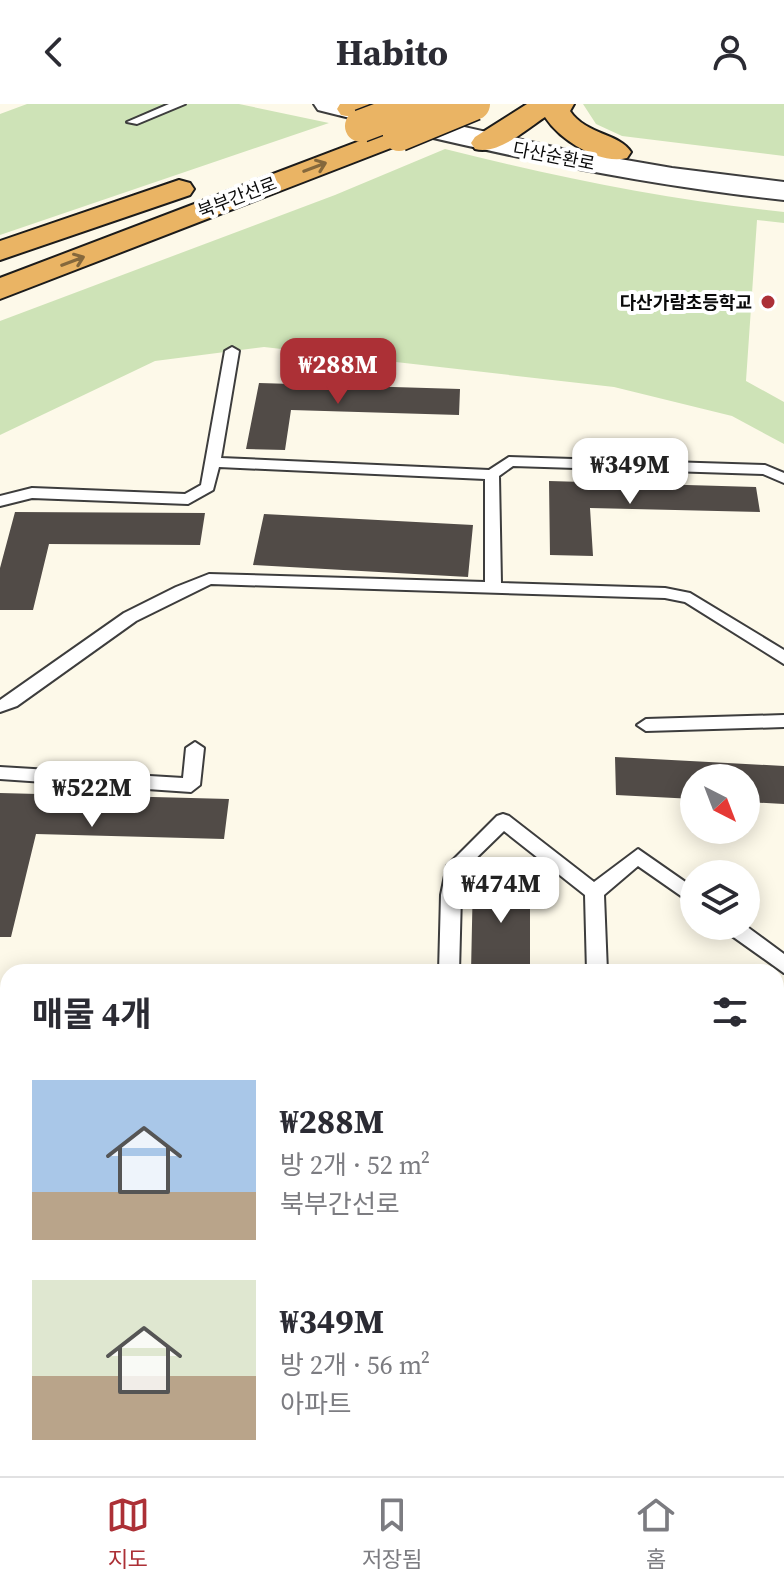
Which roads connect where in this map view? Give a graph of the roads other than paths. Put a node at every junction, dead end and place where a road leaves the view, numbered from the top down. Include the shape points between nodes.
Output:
1 (179, 104) edge
2 (386, 104) edge
3 (419, 104) edge
4 (474, 104) edge
5 (546, 104) edge
6 (560, 104) edge
7 (351, 111) edge
8 (133, 122) dead end
9 (493, 137) junction
10 (617, 152) junction
11 (784, 174) edge
12 (784, 191) edge
13 (0, 251) edge
14 (0, 289) edge
15 (232, 351) dead end
16 (212, 462) junction
17 (492, 475) junction
18 (784, 478) edge
19 (0, 501) edge
20 (493, 588) junction
21 (784, 658) edge
22 (0, 706) edge
23 (784, 721) edge
24 (646, 725) dead end
25 (195, 748) dead end
26 (0, 773) edge
27 (680, 888) edge
28 (594, 892) junction
29 (751, 940) edge
30 (449, 964) edge
31 (597, 964) edge
32 (783, 964) edge

1 - 8 lane
2 - 9 street, 다산순환로
3 - 7 highway, 북부간선로, bridge
14 -> 4 highway, 북부간선로, bridge
5 - 9 highway
6 - 10 highway via 556,111 562,123
7 - 9 street, 다산순환로
7 - 13 highway, 북부간선로
9 - 10 street, 다산순환로
9 - 12 street, 다산순환로 via 691,181
10 - 11 street, 다산순환로
15 - 16 lane
16 - 17 lane
16 - 19 lane via 208,487 188,499 32,493
17 - 18 lane via 509,461 765,470
17 - 20 lane
20 - 21 lane via 690,598
20 - 22 lane via 209,579 108,629
23 - 24 lane
25 - 26 lane via 191,785
27 - 28 lane via 638,856
28 - 30 lane via 503,821 456,866
28 - 31 lane
29 - 32 lane

